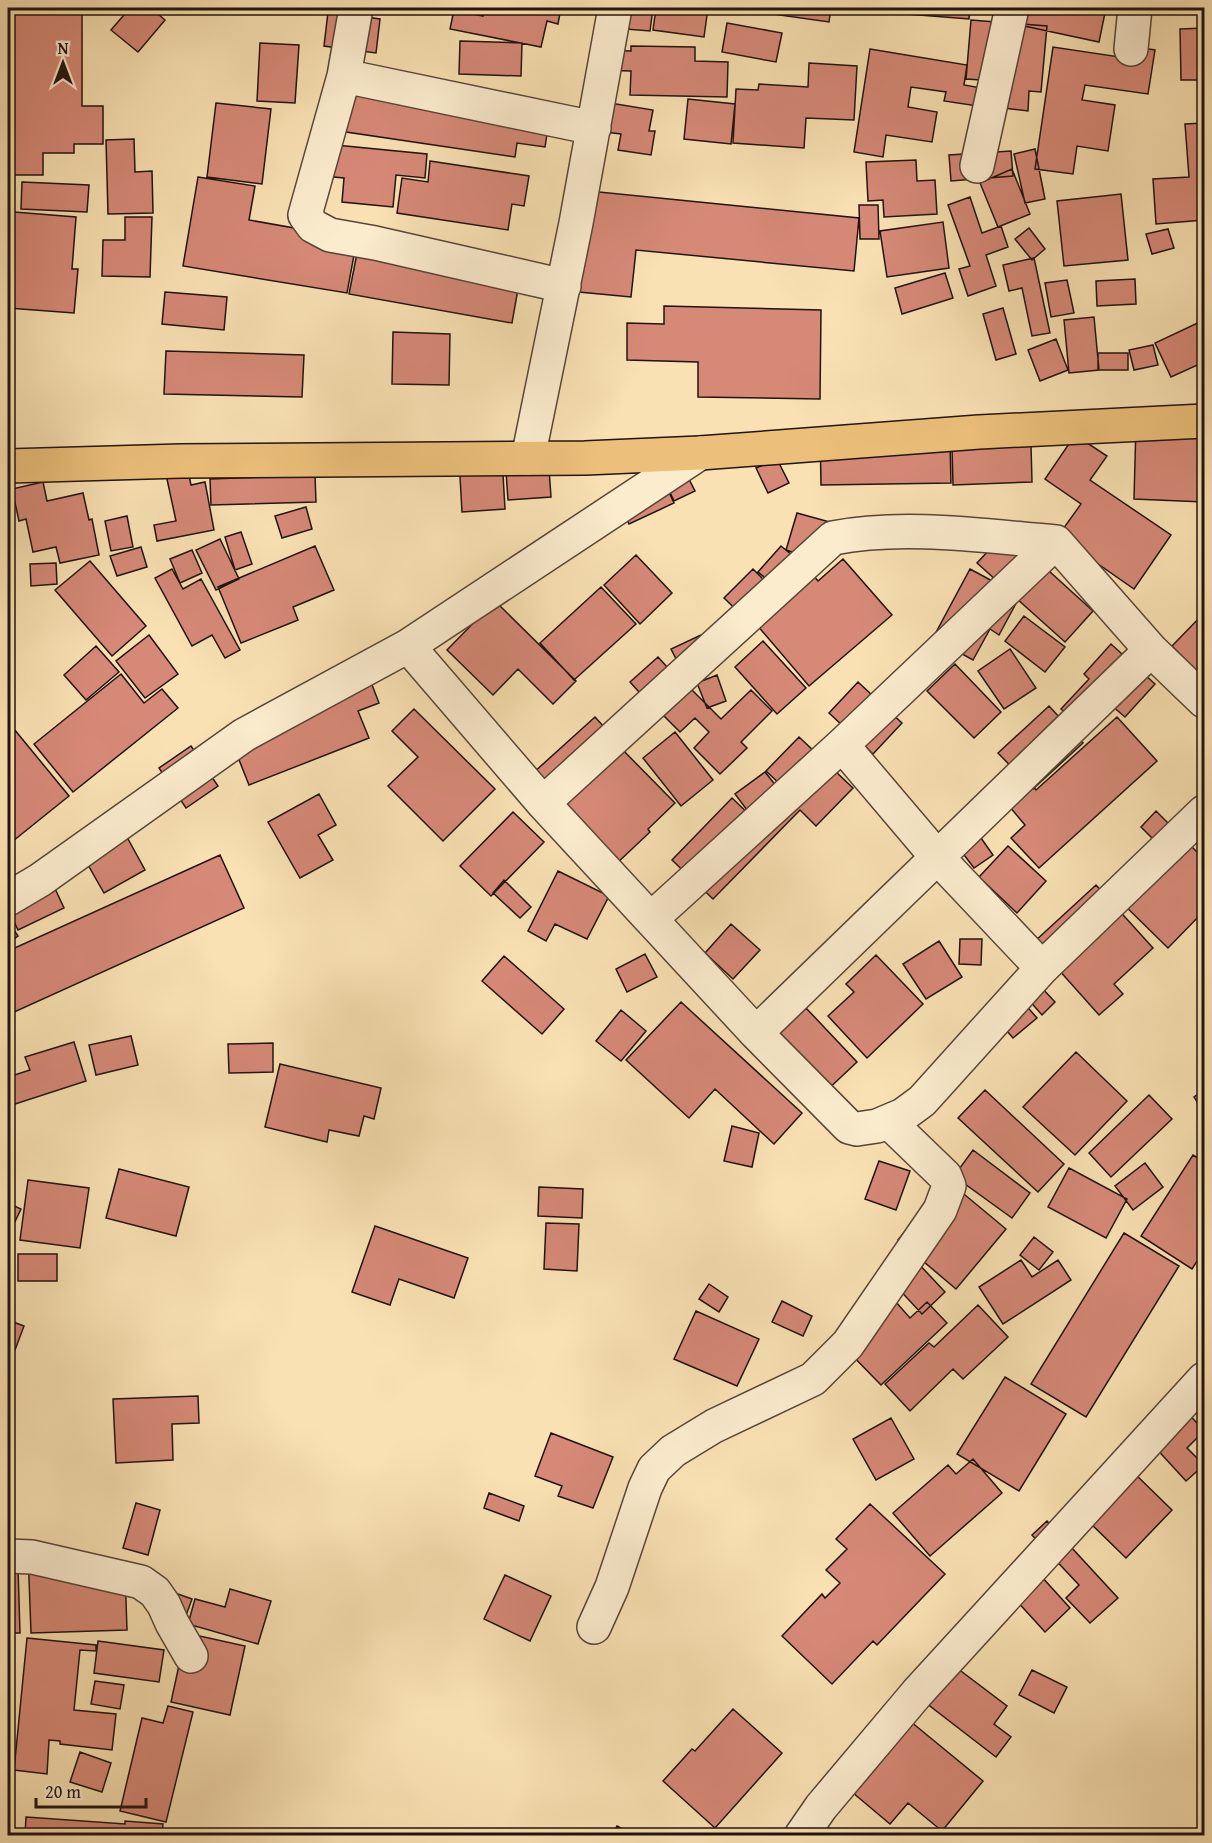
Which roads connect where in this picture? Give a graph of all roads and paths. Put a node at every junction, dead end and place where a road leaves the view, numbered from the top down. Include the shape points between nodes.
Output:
1 (356, 8) edge
2 (615, 8) edge
3 (1012, 8) edge
4 (1136, 8) edge
5 (1131, 49) dead end
6 (344, 76) junction
7 (594, 128) junction
8 (977, 166) dead end
9 (564, 286) junction
10 (1204, 421) edge
11 (700, 453) junction
12 (528, 458) junction
13 (8, 466) edge
14 (1056, 542) junction
15 (408, 646) junction
16 (1151, 650) junction
17 (1204, 701) edge
18 (842, 745) junction
19 (543, 803) junction
20 (1204, 812) edge
21 (937, 857) junction
22 (8, 899) edge
23 (651, 919) junction
24 (1042, 968) junction
25 (756, 1033) junction
26 (889, 1122) junction
27 (1204, 1379) edge
28 (8, 1556) edge
29 (594, 1627) dead end
30 (192, 1656) dead end
31 (801, 1836) edge

1 - 6 street
2 - 7 street
3 - 8 street
4 - 5 street
6 - 7 street
6 - 9 street via 305,216 313,226 330,235
7 - 9 street
9 - 12 street
10 - 11 main road via 967,433
11 - 12 main road
11 - 15 street
12 - 13 main road
14 - 16 street
14 - 18 street
14 - 19 street via 885,532 833,538
15 - 19 street
15 - 22 street via 244,735
16 - 17 street
16 - 21 street
18 - 21 street
18 - 23 street
19 - 23 street
20 - 24 street
21 - 24 street
21 - 25 street
23 - 25 street
24 - 26 street via 922,1101
25 - 26 street via 849,1127 867,1129
26 - 29 street via 945,1176 949,1186 940,1210 848,1344 813,1379 714,1426 673,1451 654,1469
27 - 31 street via 917,1694
28 - 30 street via 32,1557 141,1582 164,1605

